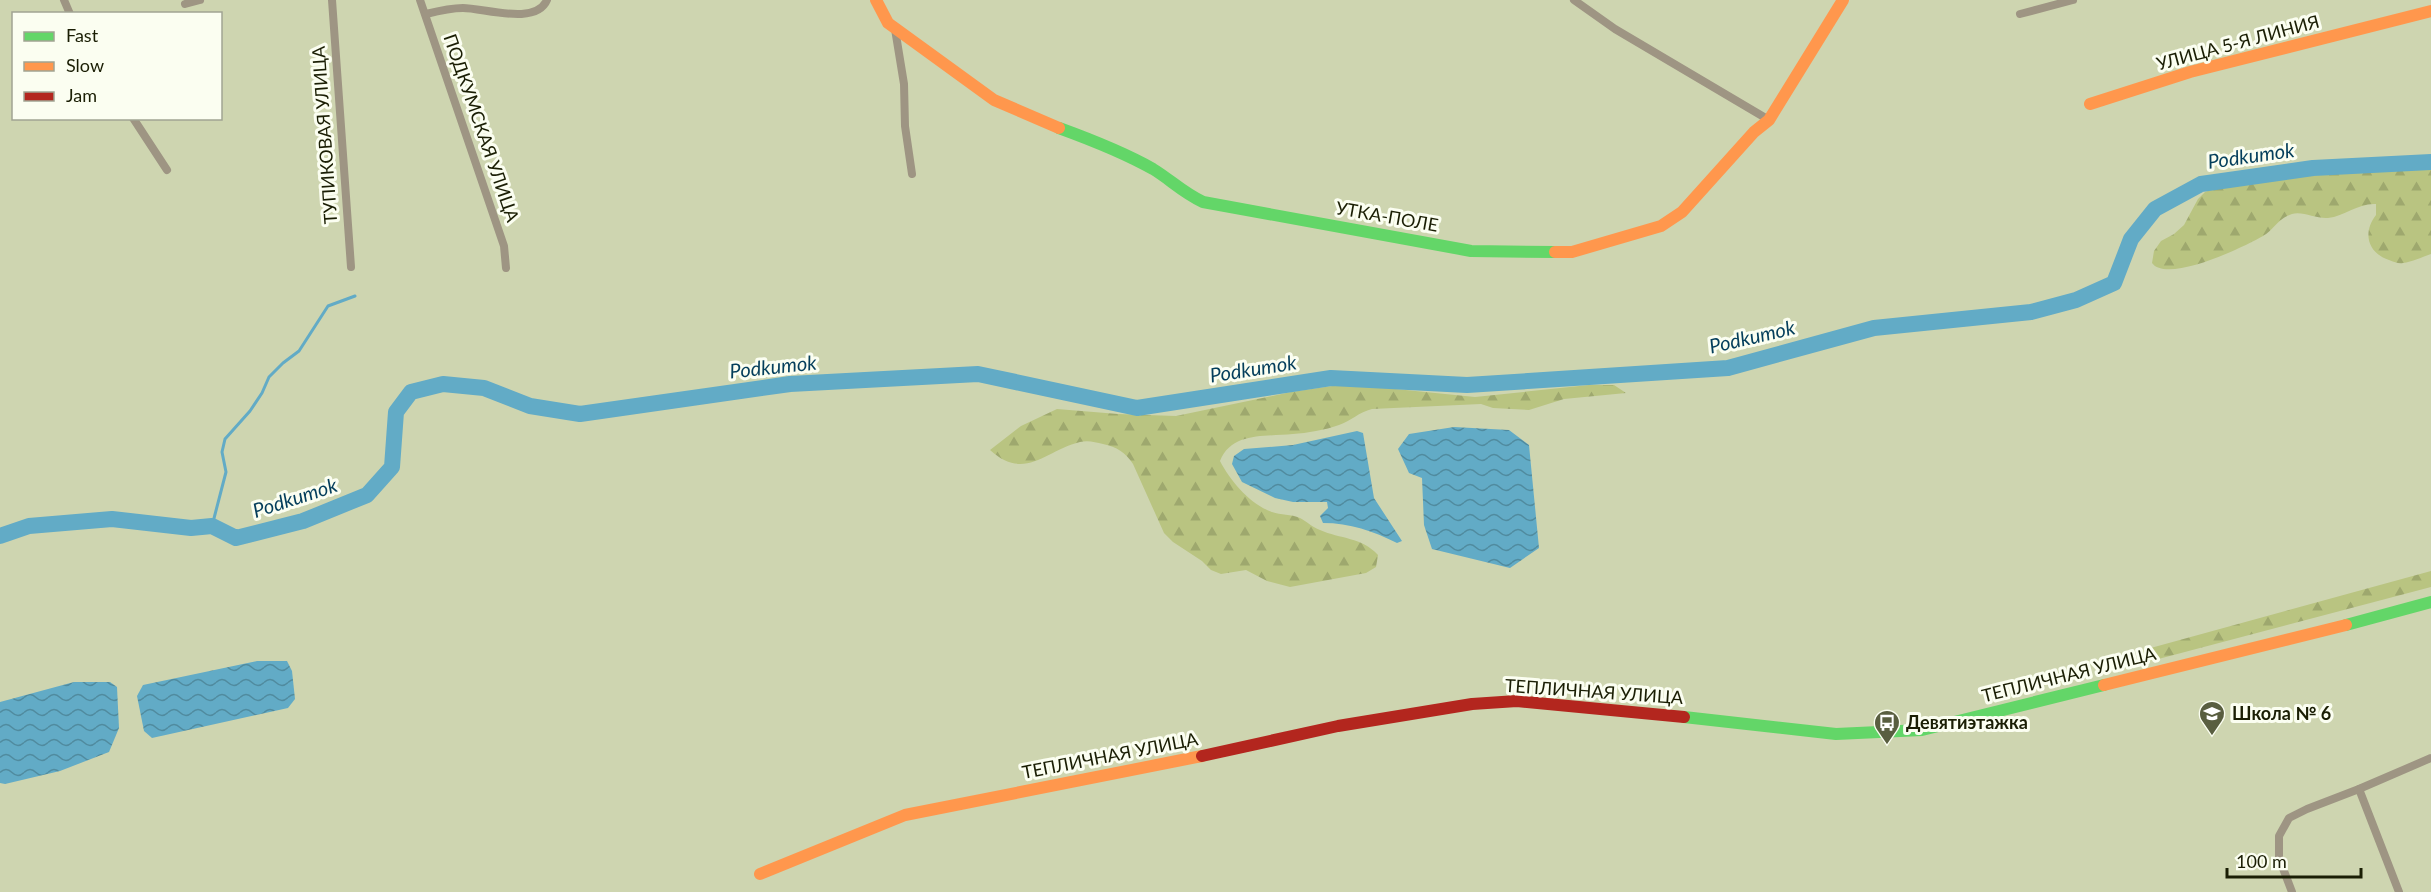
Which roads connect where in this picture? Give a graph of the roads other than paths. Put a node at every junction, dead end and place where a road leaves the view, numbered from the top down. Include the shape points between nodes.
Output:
1 (200, 0) edge
2 (332, 0) edge
3 (420, 0) edge
4 (547, 0) edge
5 (876, 0) edge
6 (1574, 0) edge
7 (1843, 0) edge
8 (2073, 0) edge
9 (185, 4) dead end
10 (2431, 11) edge
11 (426, 14) junction
12 (2020, 14) dead end
13 (895, 29) junction
14 (2090, 104) dead end
15 (134, 120) edge
16 (1769, 120) junction
17 (167, 170) dead end
18 (912, 174) dead end
19 (351, 267) dead end
20 (506, 268) dead end
21 (2431, 602) edge
22 (2431, 758) edge
23 (2360, 789) junction
24 (760, 874) dead end
25 (2292, 892) edge
26 (2399, 892) edge

1 - 9 street
2 - 19 street, ТУПИКОВАЯ УЛИЦА
3 - 11 street, ПОДКУМСКАЯ УЛИЦА
4 - 11 street via 532,13 465,7
5 - 13 street, УТКА-ПОЛЕ
6 - 16 street via 1615,29
7 - 16 street, УТКА-ПОЛЕ
8 - 12 street
10 - 14 street, УЛИЦА 5-Я ЛИНИЯ via 2190,72
11 - 20 street, ПОДКУМСКАЯ УЛИЦА via 504,246
13 - 16 street, УТКА-ПОЛЕ via 994,100 1111,147 1203,202 1471,251 1572,252 1661,226 1682,212
13 - 18 street
15 - 17 street
21 - 24 street, ТЕПЛИЧНАЯ УЛИЦА via 1922,730 1836,734 1517,701 1472,704 1338,726 905,815
22 - 23 street
23 - 25 street via 2289,818 2279,836 2279,858
23 - 26 street

